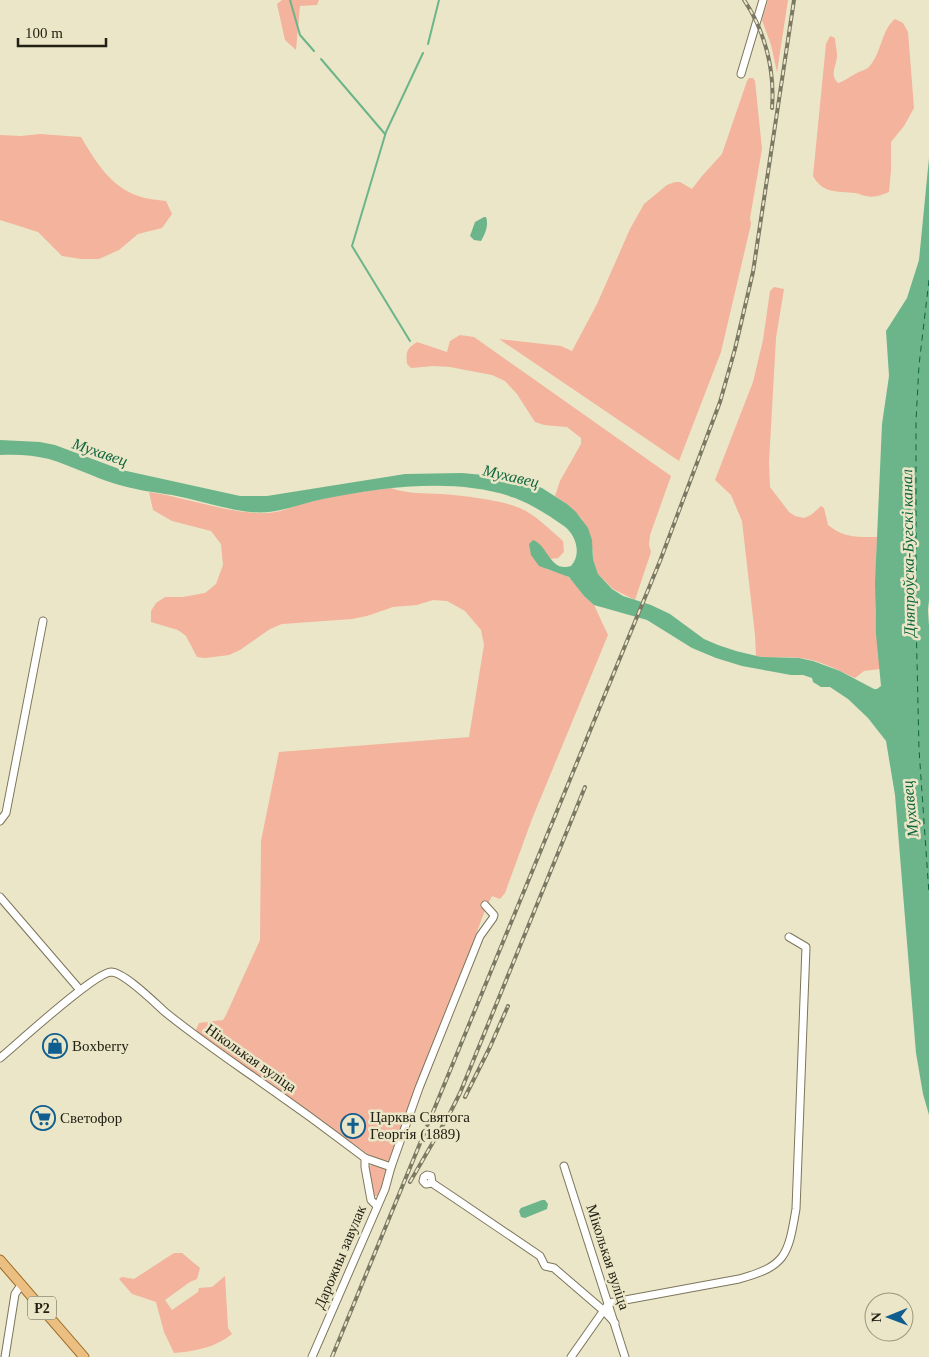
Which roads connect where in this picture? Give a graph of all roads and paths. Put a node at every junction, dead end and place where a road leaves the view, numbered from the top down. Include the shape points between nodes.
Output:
1 (763, 0) edge
2 (742, 74) dead end
3 (43, 621) dead end
4 (0, 822) edge
5 (0, 897) edge
6 (485, 905) dead end
7 (789, 937) dead end
8 (80, 990) junction
9 (0, 1058) edge
10 (365, 1158) junction
11 (564, 1166) dead end
12 (391, 1167) junction
13 (432, 1183) dead end
14 (377, 1206) junction
15 (0, 1260) edge
16 (21, 1285) junction
17 (608, 1303) junction
18 (604, 1312) junction
19 (615, 1323) junction
20 (5, 1357) edge
21 (84, 1357) edge
22 (312, 1357) edge
23 (571, 1357) edge
24 (625, 1357) edge

1 - 2 street
3 - 4 street via 6,813
5 - 8 street
6 - 12 street, Дарожны завулак via 493,918 480,936
7 - 17 street via 806,947 796,1209 786,1250 780,1260 760,1273
8 - 9 street
8 - 10 street, Ніколькая вуліца via 111,972 123,977 184,1028
10 - 12 street
10 - 14 street via 371,1200
11 - 17 street, Міколькая вуліца
12 - 14 street, Дарожны завулак
13 - 18 street via 540,1256 546,1266 554,1268
14 - 22 street, Дарожны завулак
15 - 16 main road, Р2
16 - 20 street via 15,1294
16 - 21 main road, Р2
17 - 18 street
17 - 19 street, Міколькая вуліца
18 - 19 street
18 - 23 street
19 - 24 street, Міколькая вуліца

